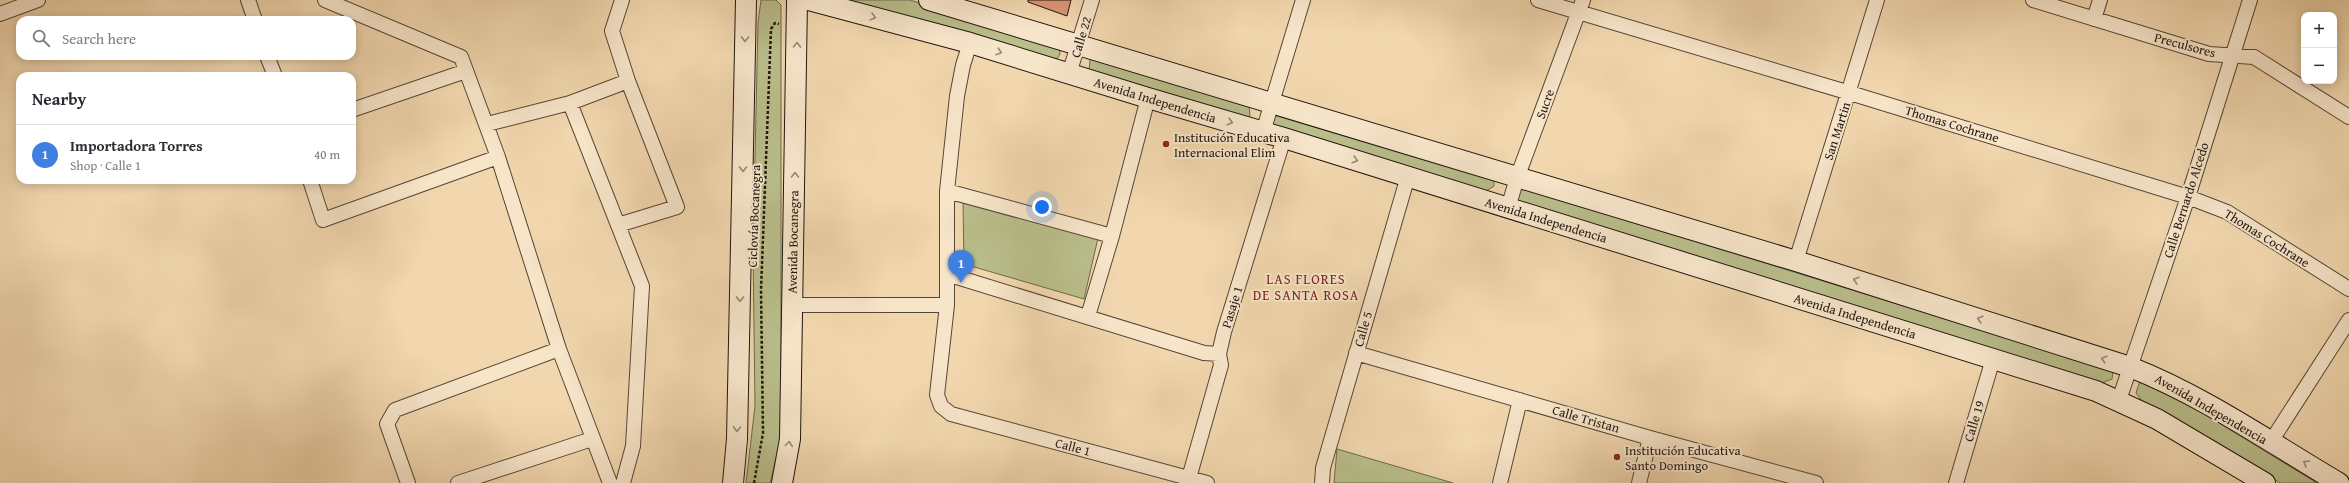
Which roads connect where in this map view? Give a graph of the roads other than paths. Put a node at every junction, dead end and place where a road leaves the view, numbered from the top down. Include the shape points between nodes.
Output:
1 (38, 0) edge
2 (248, 0) edge
3 (325, 0) edge
4 (622, 0) edge
5 (746, 0) edge
6 (797, 0) edge
7 (808, 0) edge
8 (929, 0) edge
9 (954, 0) edge
10 (1092, 0) edge
11 (1303, 0) edge
12 (1538, 0) edge
13 (1877, 0) edge
14 (2033, 0) edge
15 (2100, 0) edge
16 (2250, 0) edge
17 (1581, 6) edge
18 (972, 13) junction
19 (0, 14) edge
20 (254, 16) edge
21 (2094, 19) junction
22 (970, 43) junction
23 (1078, 46) junction
24 (2233, 55) junction
25 (269, 60) edge
26 (466, 71) junction
27 (273, 72) edge
28 (1070, 74) junction
29 (628, 81) junction
30 (1850, 93) junction
31 (1148, 98) junction
32 (570, 103) junction
33 (1272, 104) junction
34 (356, 109) edge
35 (2349, 117) edge
36 (487, 124) junction
37 (1263, 132) junction
38 (1284, 138) junction
39 (498, 158) junction
40 (1408, 176) junction
41 (1517, 178) junction
42 (311, 184) edge
43 (947, 191) junction
44 (2188, 197) junction
45 (1508, 208) junction
46 (618, 225) junction
47 (1112, 236) junction
48 (1796, 262) junction
49 (947, 274) junction
50 (2349, 289) edge
51 (792, 305) junction
52 (946, 305) junction
53 (1088, 316) junction
54 (2349, 320) edge
55 (559, 349) junction
56 (1219, 354) junction
57 (1356, 354) junction
58 (1993, 359) junction
59 (2130, 367) junction
60 (1520, 400) junction
61 (2119, 400) junction
62 (1650, 438) junction
63 (592, 439) junction
64 (2270, 443) junction
65 (1188, 478) junction
66 (1784, 479) edge
67 (408, 483) edge
68 (458, 483) edge
69 (610, 483) edge
70 (623, 483) edge
71 (733, 483) edge
72 (782, 483) edge
73 (1207, 483) edge
74 (1322, 483) edge
75 (1500, 483) edge
76 (1639, 483) edge
77 (1816, 483) edge
78 (1956, 483) edge
79 (2265, 483) edge
80 (2339, 483) edge

1 - 19 street
2 - 20 street
3 - 26 street via 461,57
4 - 29 street via 612,31
5 -> 71 street via 737,439
51 -> 6 street, Avenida Bocanegra
7 -> 22 street, Avenida Independencia
8 - 18 street, Avenida Independencia
9 - 18 street
10 - 23 street, Calle 22
11 - 33 street
12 - 17 street, Thomas Cochrane
13 - 30 street, San Martin
14 - 21 street, Preculsores
15 - 21 street
16 - 24 street, Calle Bernardo Alcedo
17 - 30 street, Thomas Cochrane
17 - 41 street, Sucre
18 - 23 street, Avenida Independencia
21 - 24 street, Preculsores via 2209,54
22 -> 28 street, Avenida Independencia
22 - 43 street via 957,96
23 - 28 street, Calle 22
23 - 33 street, Avenida Independencia
24 - 35 street, Preculsores via 2259,58
24 - 44 street, Calle Bernardo Alcedo
25 - 27 street
26 - 34 street
26 - 36 street
28 - 31 street, Avenida Independencia
29 - 32 street
29 - 46 street via 677,207
30 - 44 street, Thomas Cochrane
30 - 48 street, San Martin
31 -> 37 street, Avenida Independencia
31 - 47 street
32 - 36 street
32 - 46 street
33 - 37 street
33 - 41 street, Avenida Independencia
36 - 39 street
37 - 38 street, Avenida Independencia
38 -> 40 street, Avenida Independencia
38 - 56 street, Pasaje 1
39 - 42 street via 323,220
39 - 55 street
40 - 45 street, Avenida Independencia
40 - 57 street, Calle 5
41 - 45 street, Sucre
41 - 48 street, Avenida Independencia
43 - 47 street
43 - 49 street
44 - 50 street, Thomas Cochrane via 2227,212
44 - 59 street, Calle Bernardo Alcedo
45 - 58 street, Avenida Independencia
46 - 70 street via 642,286 633,446
47 - 53 street
59 -> 48 street, Avenida Independencia
49 - 52 street
49 - 53 street
51 - 52 street
72 -> 51 street, Avenida Bocanegra via 790,439
52 - 65 street, Calle 1 via 937,395 941,406 951,414
53 - 56 street via 1204,353
54 - 64 street
55 - 63 street
55 - 67 street via 395,410 387,424
56 - 65 street, Pasaje 1 via 1221,365
57 - 60 street, Calle Tristan
57 - 74 street, Calle 5 via 1323,468
58 - 61 street, Avenida Independencia
58 - 78 street, Calle 19
59 - 61 street, Calle Bernardo Alcedo
59 - 64 street, Avenida Independencia via 2205,403
60 - 62 street, Calle Tristan
60 - 75 street
61 - 79 street, Avenida Independencia via 2157,419
62 - 66 street, Calle Tristan
62 - 76 street
63 - 68 street
63 - 69 street
80 -> 64 street, Avenida Independencia
65 - 73 street, Calle 1
66 - 77 street, Calle Tristan

